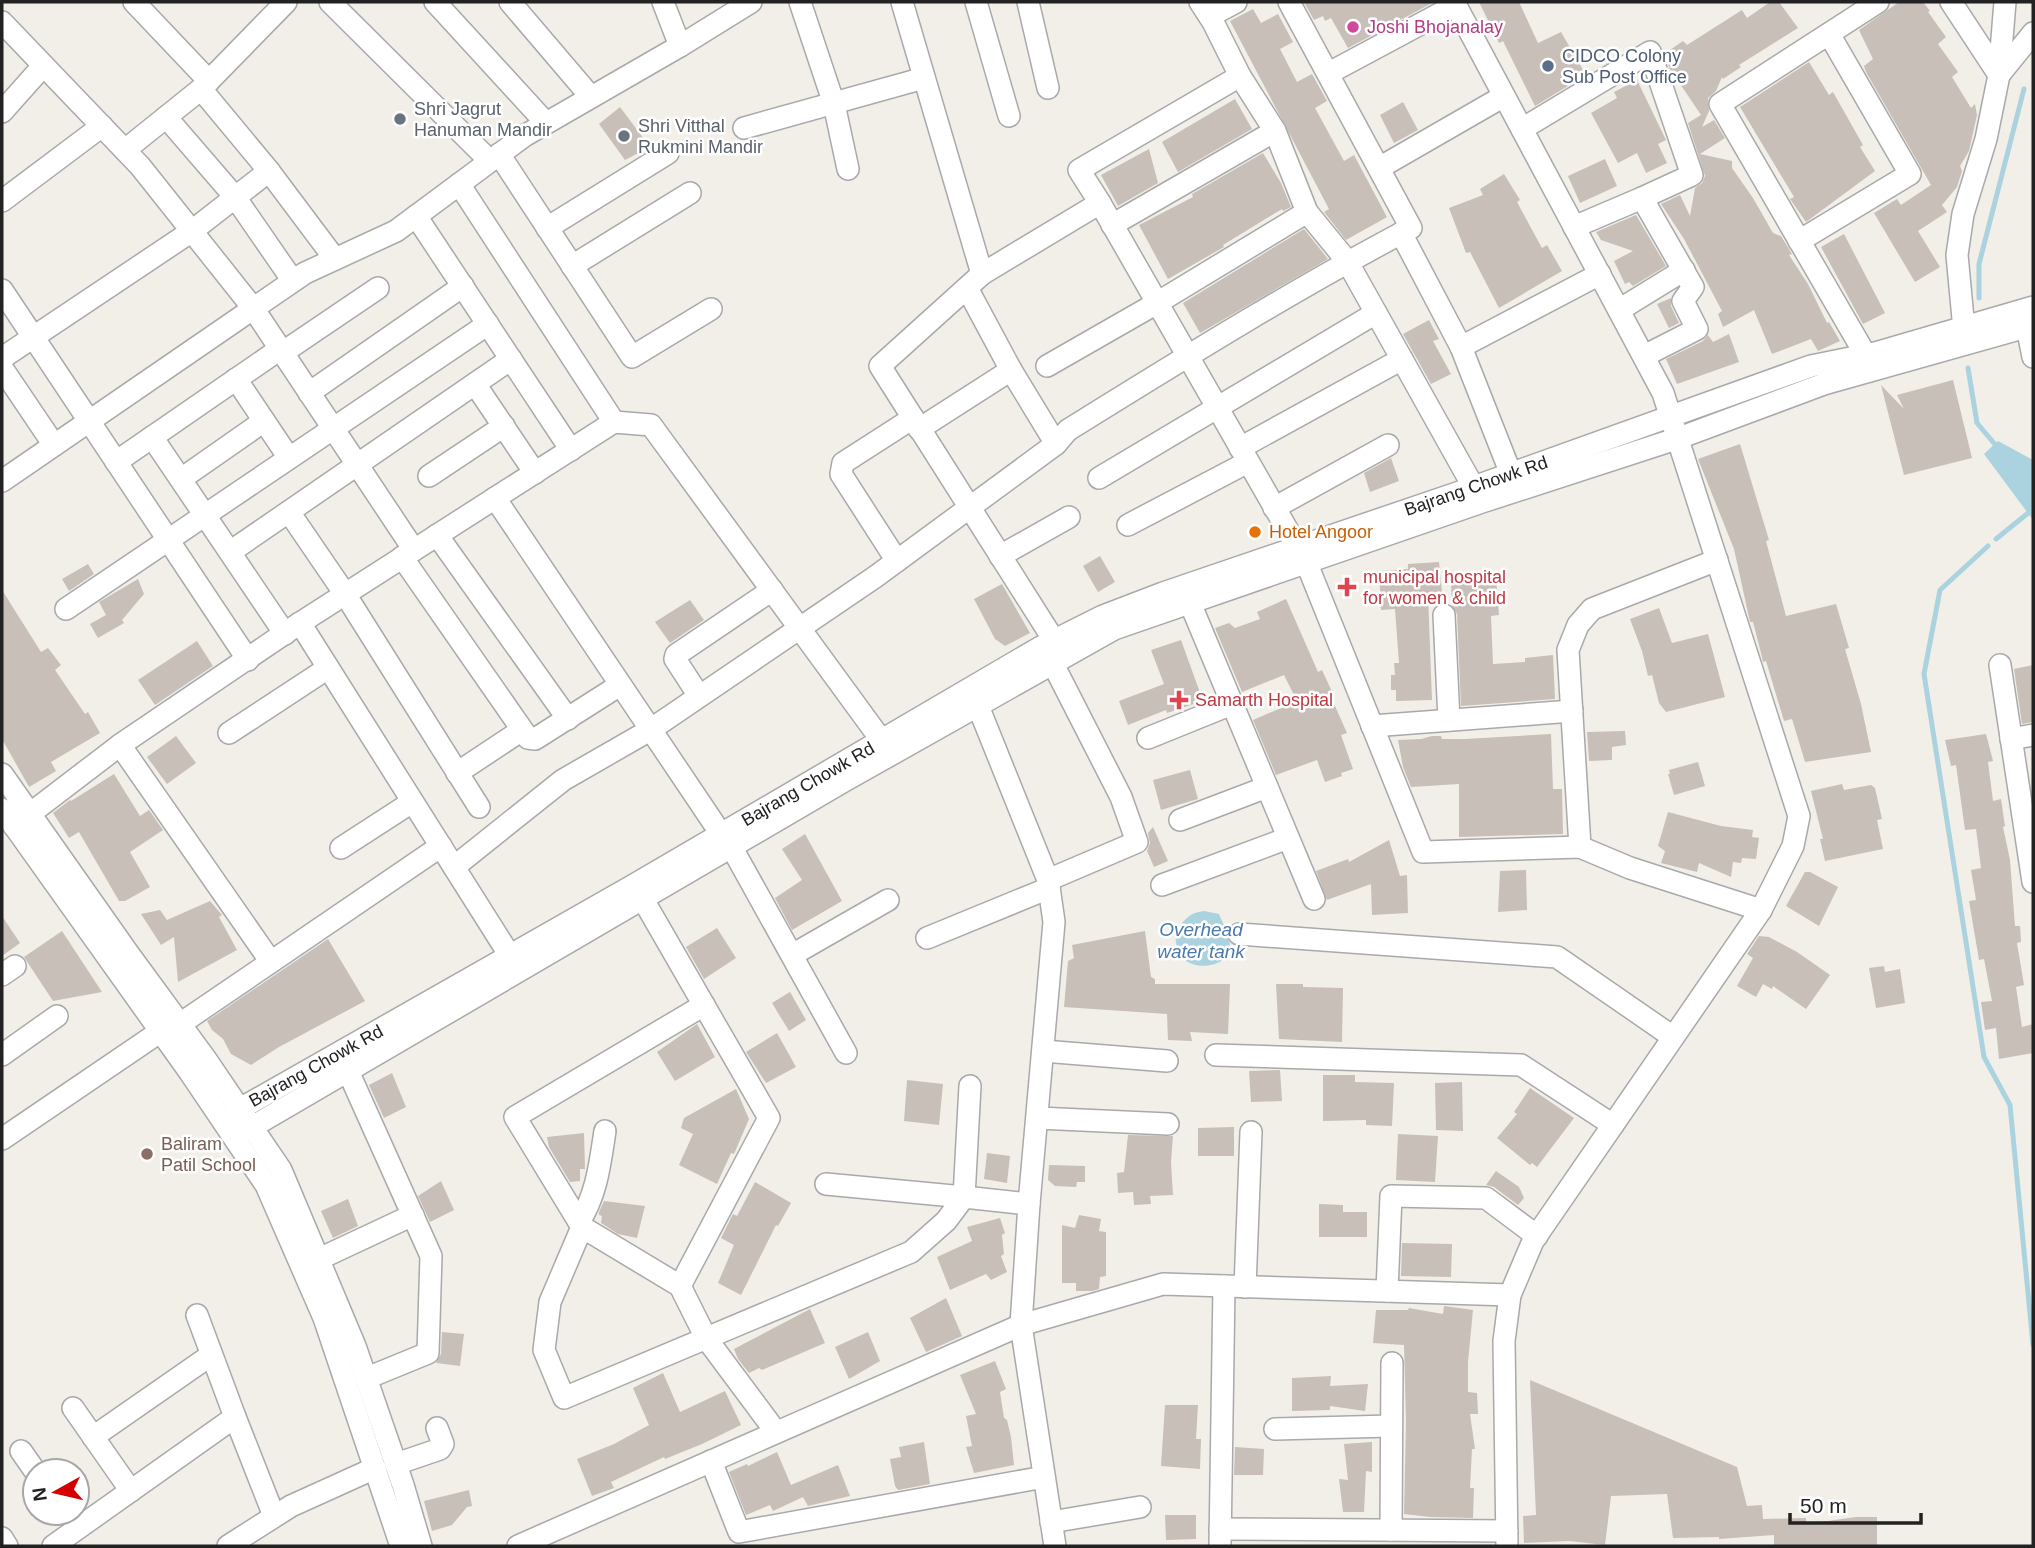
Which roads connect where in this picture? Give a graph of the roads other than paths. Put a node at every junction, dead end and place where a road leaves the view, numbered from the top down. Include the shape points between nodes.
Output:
1 (134, 2) edge
2 (286, 2) edge
3 (330, 2) edge
4 (435, 2) edge
5 (510, 2) edge
6 (663, 2) edge
7 (751, 2) edge
8 (800, 2) edge
9 (902, 2) edge
10 (976, 2) edge
11 (1028, 2) edge
12 (1236, 2) edge
13 (1289, 2) edge
14 (1878, 2) edge
15 (1951, 2) edge
16 (2005, 2) edge
17 (1455, 3) edge
18 (1205, 9) edge
19 (2, 22) edge
20 (2033, 33) edge
21 (1829, 34) junction
22 (680, 46) junction
23 (43, 66) junction
24 (1329, 73) junction
25 (1999, 75) junction
26 (1240, 76) junction
27 (924, 78) junction
28 (205, 85) junction
29 (1048, 88) dead end
30 (1504, 96) junction
31 (592, 97) junction
32 (834, 104) junction
33 (2, 112) edge
34 (1009, 116) dead end
35 (166, 117) junction
36 (546, 123) junction
37 (102, 126) junction
38 (744, 128) dead end
39 (1522, 129) junction
40 (1275, 131) junction
41 (125, 150) junction
42 (668, 153) dead end
43 (494, 158) junction
44 (1379, 168) junction
45 (848, 169) dead end
46 (269, 171) junction
47 (459, 184) junction
48 (690, 193) dead end
49 (235, 197) junction
50 (1642, 198) junction
51 (2, 201) edge
52 (1100, 203) junction
53 (1307, 212) junction
54 (416, 216) junction
55 (1112, 225) junction
56 (1574, 227) junction
57 (547, 228) junction
58 (192, 231) junction
59 (1401, 233) junction
60 (1799, 241) junction
61 (335, 259) junction
62 (1347, 261) junction
63 (572, 266) junction
64 (1684, 270) junction
65 (1600, 274) junction
66 (293, 281) junction
67 (974, 281) junction
68 (463, 286) junction
69 (377, 288) dead end
70 (2, 289) edge
71 (1157, 303) junction
72 (2033, 307) edge
73 (253, 308) junction
74 (711, 309) dead end
75 (1619, 310) junction
76 (1376, 313) junction
77 (488, 324) junction
78 (2030, 326) edge
79 (1964, 336) junction
80 (33, 337) junction
81 (1461, 347) junction
82 (281, 351) junction
83 (1187, 355) junction
84 (1644, 356) junction
85 (2033, 357) edge
86 (2, 358) edge
87 (511, 359) junction
88 (1402, 359) junction
89 (1869, 362) junction
90 (1047, 366) dead end
91 (2, 368) edge
92 (1011, 370) junction
93 (236, 379) junction
94 (475, 384) junction
95 (309, 393) junction
96 (1218, 409) junction
97 (1671, 416) junction
98 (88, 421) junction
99 (264, 421) junction
100 (614, 422) junction
101 (916, 423) junction
102 (504, 426) junction
103 (333, 428) junction
104 (152, 437) junction
105 (1679, 438) junction
106 (54, 444) junction
107 (1056, 444) junction
108 (1388, 445) dead end
109 (571, 450) junction
110 (1244, 455) junction
111 (289, 458) junction
112 (116, 462) junction
113 (358, 466) junction
114 (535, 473) junction
115 (1511, 474) junction
116 (4, 475) edge
117 (429, 476) dead end
118 (1099, 478) dead end
119 (181, 479) junction
120 (1477, 495) junction
121 (495, 498) junction
122 (969, 507) junction
123 (1275, 508) junction
124 (289, 512) junction
125 (205, 515) junction
126 (1069, 517) dead end
127 (1128, 524) dead end
128 (438, 535) junction
129 (168, 540) junction
130 (230, 552) junction
131 (408, 554) junction
132 (1000, 556) junction
133 (1302, 556) junction
134 (897, 561) junction
135 (1717, 561) junction
136 (772, 590) junction
137 (345, 594) junction
138 (1186, 595) junction
139 (66, 609) dead end
140 (1444, 615) dead end
141 (800, 628) junction
142 (293, 629) junction
143 (1057, 654) junction
144 (248, 660) junction
145 (2000, 665) dead end
146 (328, 668) junction
147 (620, 685) junction
148 (699, 696) junction
149 (974, 698) junction
150 (1232, 704) junction
151 (1572, 711) junction
152 (568, 719) junction
153 (1449, 720) junction
154 (1372, 726) junction
155 (522, 730) junction
156 (650, 730) junction
157 (229, 733) dead end
158 (2033, 735) edge
159 (1148, 738) dead end
160 (2011, 739) junction
161 (882, 741) junction
162 (120, 745) junction
163 (457, 773) junction
164 (2, 774) edge
165 (1267, 787) junction
166 (412, 802) junction
167 (479, 807) dead end
168 (15, 816) edge
169 (1180, 820) dead end
170 (1288, 838) junction
171 (726, 841) junction
172 (441, 846) junction
173 (1580, 847) junction
174 (341, 848) dead end
175 (454, 867) junction
176 (2032, 871) edge
177 (1049, 884) junction
178 (1161, 885) dead end
179 (639, 892) junction
180 (888, 900) dead end
181 (1314, 900) dead end
182 (1760, 911) junction
183 (1239, 933) dead end
184 (927, 938) dead end
185 (792, 955) junction
186 (271, 962) junction
187 (515, 964) junction
188 (704, 1005) junction
189 (57, 1016) dead end
190 (170, 1028) junction
191 (1673, 1037) junction
192 (1043, 1051) junction
193 (846, 1053) dead end
194 (2, 1055) edge
195 (1216, 1055) dead end
196 (1167, 1061) dead end
197 (348, 1071) junction
198 (970, 1086) dead end
199 (246, 1118) junction
200 (1038, 1118) junction
201 (1168, 1124) dead end
202 (1613, 1125) junction
203 (230, 1131) junction
204 (605, 1131) dead end
205 (4, 1132) edge
206 (1251, 1132) dead end
207 (826, 1184) dead end
208 (964, 1197) junction
209 (1029, 1204) junction
210 (413, 1215) junction
211 (581, 1224) junction
212 (1537, 1236) junction
213 (319, 1259) junction
214 (680, 1286) junction
215 (1234, 1286) junction
216 (1387, 1291) junction
217 (1510, 1295) junction
218 (197, 1315) dead end
219 (1021, 1325) junction
220 (706, 1338) junction
221 (211, 1355) junction
222 (1392, 1363) dead end
223 (367, 1378) junction
224 (73, 1408) dead end
225 (234, 1417) junction
226 (1391, 1426) junction
227 (438, 1428) dead end
228 (1275, 1429) dead end
229 (776, 1432) junction
230 (93, 1437) junction
231 (21, 1451) dead end
232 (25, 1457) edge
233 (711, 1461) junction
234 (386, 1466) junction
235 (1044, 1477) junction
236 (131, 1491) junction
237 (1140, 1507) dead end
238 (91, 1511) edge
239 (274, 1516) junction
240 (1051, 1522) junction
241 (66, 1527) edge
242 (1391, 1530) junction
243 (2, 1538) edge
244 (1220, 1538) edge
245 (1507, 1539) edge
246 (7, 1546) edge
247 (53, 1546) edge
248 (228, 1546) edge
249 (401, 1546) edge
250 (421, 1546) edge
251 (518, 1546) edge
252 (1055, 1546) edge

1 - 28 street
2 - 28 street
3 - 43 street
4 - 36 street
5 - 31 street
6 - 22 street
7 - 22 street
8 - 32 street
9 - 27 street
10 - 34 street
11 - 29 street
12 - 18 street
13 - 24 street
14 - 21 street
15 - 25 street
16 - 25 street
17 - 24 street
17 - 30 street
18 - 26 street
19 - 23 street
20 - 25 street
21 - 60 street via 1720,104
21 - 60 street via 1910,174
22 - 31 street
23 - 33 street
23 - 37 street
24 - 44 street
25 - 79 street via 1957,255
26 - 40 street
26 - 52 street via 1079,170
27 - 32 street
27 - 67 street
28 - 35 street
28 - 46 street
30 - 39 street
30 - 44 street
31 - 36 street
32 - 38 street
32 - 45 street
35 - 41 street
35 - 49 street
36 - 43 street
37 - 41 street
37 - 51 street
39 - 50 street via 1650,52 1692,175
39 - 56 street
40 - 53 street
40 - 55 street
41 - 58 street
42 - 57 street
43 - 47 street
43 - 57 street
44 - 59 street via 1411,228
46 - 49 street
46 - 61 street
47 - 54 street
47 - 100 street
48 - 63 street
49 - 58 street
49 - 66 street
50 - 56 street
50 - 64 street
52 - 55 street
52 - 67 street
53 - 62 street
53 - 71 street
54 - 61 street via 396,231
54 - 68 street
55 - 71 street
56 - 65 street
57 - 63 street
58 - 73 street
58 - 80 street
59 - 62 street
59 - 81 street
60 - 89 street
61 - 66 street
62 - 76 street
62 - 83 street
63 - 74 street via 632,357
64 - 75 street
64 - 84 street via 1693,286 1683,301 1697,330
65 - 75 street
65 - 81 street
66 - 73 street
67 - 92 street
67 - 101 street via 880,366
68 - 77 street
68 - 95 street
69 - 82 street
70 - 80 street
71 - 83 street
71 - 90 street
72 - 79 street, Bajrang Chowk Rd
73 - 82 street
73 - 98 street
75 - 84 street
76 - 88 street
76 - 96 street
77 - 87 street
77 - 103 street
78 - 79 street, Bajrang Chowk Rd
78 - 85 street
79 - 89 street, Bajrang Chowk Rd
80 - 86 street
80 - 98 street
81 - 115 street
82 - 93 street
82 - 95 street
83 - 96 street
83 - 107 street via 1068,430
84 - 97 street
87 - 94 street
87 - 109 street
88 - 110 street
88 - 120 street
89 - 97 street, Bajrang Chowk Rd via 1811,366
89 - 105 street, Bajrang Chowk Rd
91 - 106 street
92 - 101 street
92 - 107 street
93 - 99 street
93 - 104 street
94 - 102 street
94 - 113 street
95 - 103 street
96 - 110 street
96 - 118 street
97 - 105 street
97 - 115 street, Bajrang Chowk Rd
98 - 106 street
98 - 112 street
99 - 111 street
99 - 119 street
100 - 109 street
100 - 136 street via 651,425
101 - 122 street
101 - 134 street via 842,463 840,469
102 - 114 street
102 - 117 street
103 - 111 street
103 - 113 street
104 - 112 street
104 - 119 street
105 - 120 street, Bajrang Chowk Rd
105 - 135 street
106 - 116 street
107 - 122 street
108 - 123 street
109 - 114 street
110 - 123 street
110 - 127 street
111 - 125 street
112 - 129 street
113 - 124 street
113 - 131 street
114 - 121 street
115 - 120 street, Bajrang Chowk Rd
119 - 125 street
120 - 133 street, Bajrang Chowk Rd
121 - 128 street
121 - 147 street
122 - 132 street
122 - 134 street
123 - 133 street
124 - 130 street
124 - 137 street
125 - 129 street
125 - 130 street
126 - 132 street
128 - 131 street
128 - 152 street
129 - 139 street
129 - 144 street
130 - 142 street
131 - 137 street
131 - 155 street
132 - 143 street
133 - 138 street, Bajrang Chowk Rd
133 - 154 street
134 - 141 street
135 - 151 street via 1592,609 1578,625 1568,650
135 - 182 street via 1799,816 1793,846
136 - 141 street
136 - 148 street via 676,655
137 - 142 street
137 - 163 street
138 - 143 street, Bajrang Chowk Rd
138 - 150 street
140 - 153 street
141 - 148 street
141 - 161 street
142 - 144 street
142 - 146 street
143 - 149 street, Bajrang Chowk Rd
143 - 177 street via 1137,842
144 - 162 street
145 - 160 street
146 - 157 street
146 - 166 street
147 - 152 street
147 - 156 street
148 - 156 street
149 - 161 street, Bajrang Chowk Rd
149 - 171 street, Bajrang Chowk Rd
149 - 177 street
150 - 159 street
150 - 165 street
151 - 153 street
151 - 173 street
152 - 155 street via 535,739
153 - 154 street
154 - 173 street via 1423,852
155 - 163 street
156 - 171 street
156 - 175 street via 563,780
158 - 160 street
160 - 176 street
161 - 171 street, Bajrang Chowk Rd
162 - 168 street
162 - 186 street
163 - 167 street
164 - 168 street
165 - 169 street
165 - 170 street
166 - 172 street
166 - 174 street
168 - 190 street
170 - 178 street
170 - 181 street
171 - 179 street, Bajrang Chowk Rd
171 - 185 street
172 - 175 street
172 - 186 street
173 - 182 street
175 - 187 street
177 - 184 street
177 - 192 street via 1054,922
179 - 187 street, Bajrang Chowk Rd
179 - 188 street
180 - 185 street
182 - 191 street
183 - 191 street via 1557,957
185 - 193 street
186 - 190 street
187 - 197 street, Bajrang Chowk Rd
187 - 199 street, Bajrang Chowk Rd
188 - 211 street via 514,1117
188 - 214 street via 769,1118
189 - 194 street
190 - 199 street
190 - 203 street
190 - 205 street
191 - 202 street
192 - 196 street
192 - 200 street
195 - 202 street via 1521,1065
197 - 199 street, Bajrang Chowk Rd
197 - 210 street
198 - 208 street
199 - 203 street, Bajrang Chowk Rd
199 - 213 street via 281,1170
200 - 201 street
200 - 209 street
202 - 212 street
203 - 234 street via 266,1185
204 - 211 street via 597,1184
206 - 215 street
207 - 208 street
208 - 209 street
208 - 220 street via 946,1221 911,1252
209 - 219 street
210 - 213 street
210 - 223 street via 431,1256 428,1353
211 - 214 street
211 - 220 street via 550,1302 544,1350 564,1398
212 - 216 street via 1486,1198 1391,1196
212 - 217 street
213 - 223 street
214 - 220 street
215 - 216 street
215 - 219 street via 1163,1284
215 - 244 street
216 - 217 street
217 - 245 street via 1504,1341
218 - 221 street
219 - 229 street
219 - 235 street
220 - 229 street
221 - 225 street
221 - 230 street
222 - 226 street
223 - 234 street
224 - 230 street
225 - 236 street
225 - 239 street
226 - 228 street
226 - 242 street
227 - 234 street via 440,1449
229 - 233 street
230 - 236 street
231 - 232 street
233 - 235 street via 739,1532
233 - 251 street
234 - 239 street
234 - 249 street
234 - 250 street
235 - 240 street
236 - 238 street
237 - 240 street
239 - 248 street
240 - 252 street
241 - 247 street
242 - 244 street
242 - 245 street
243 - 246 street

